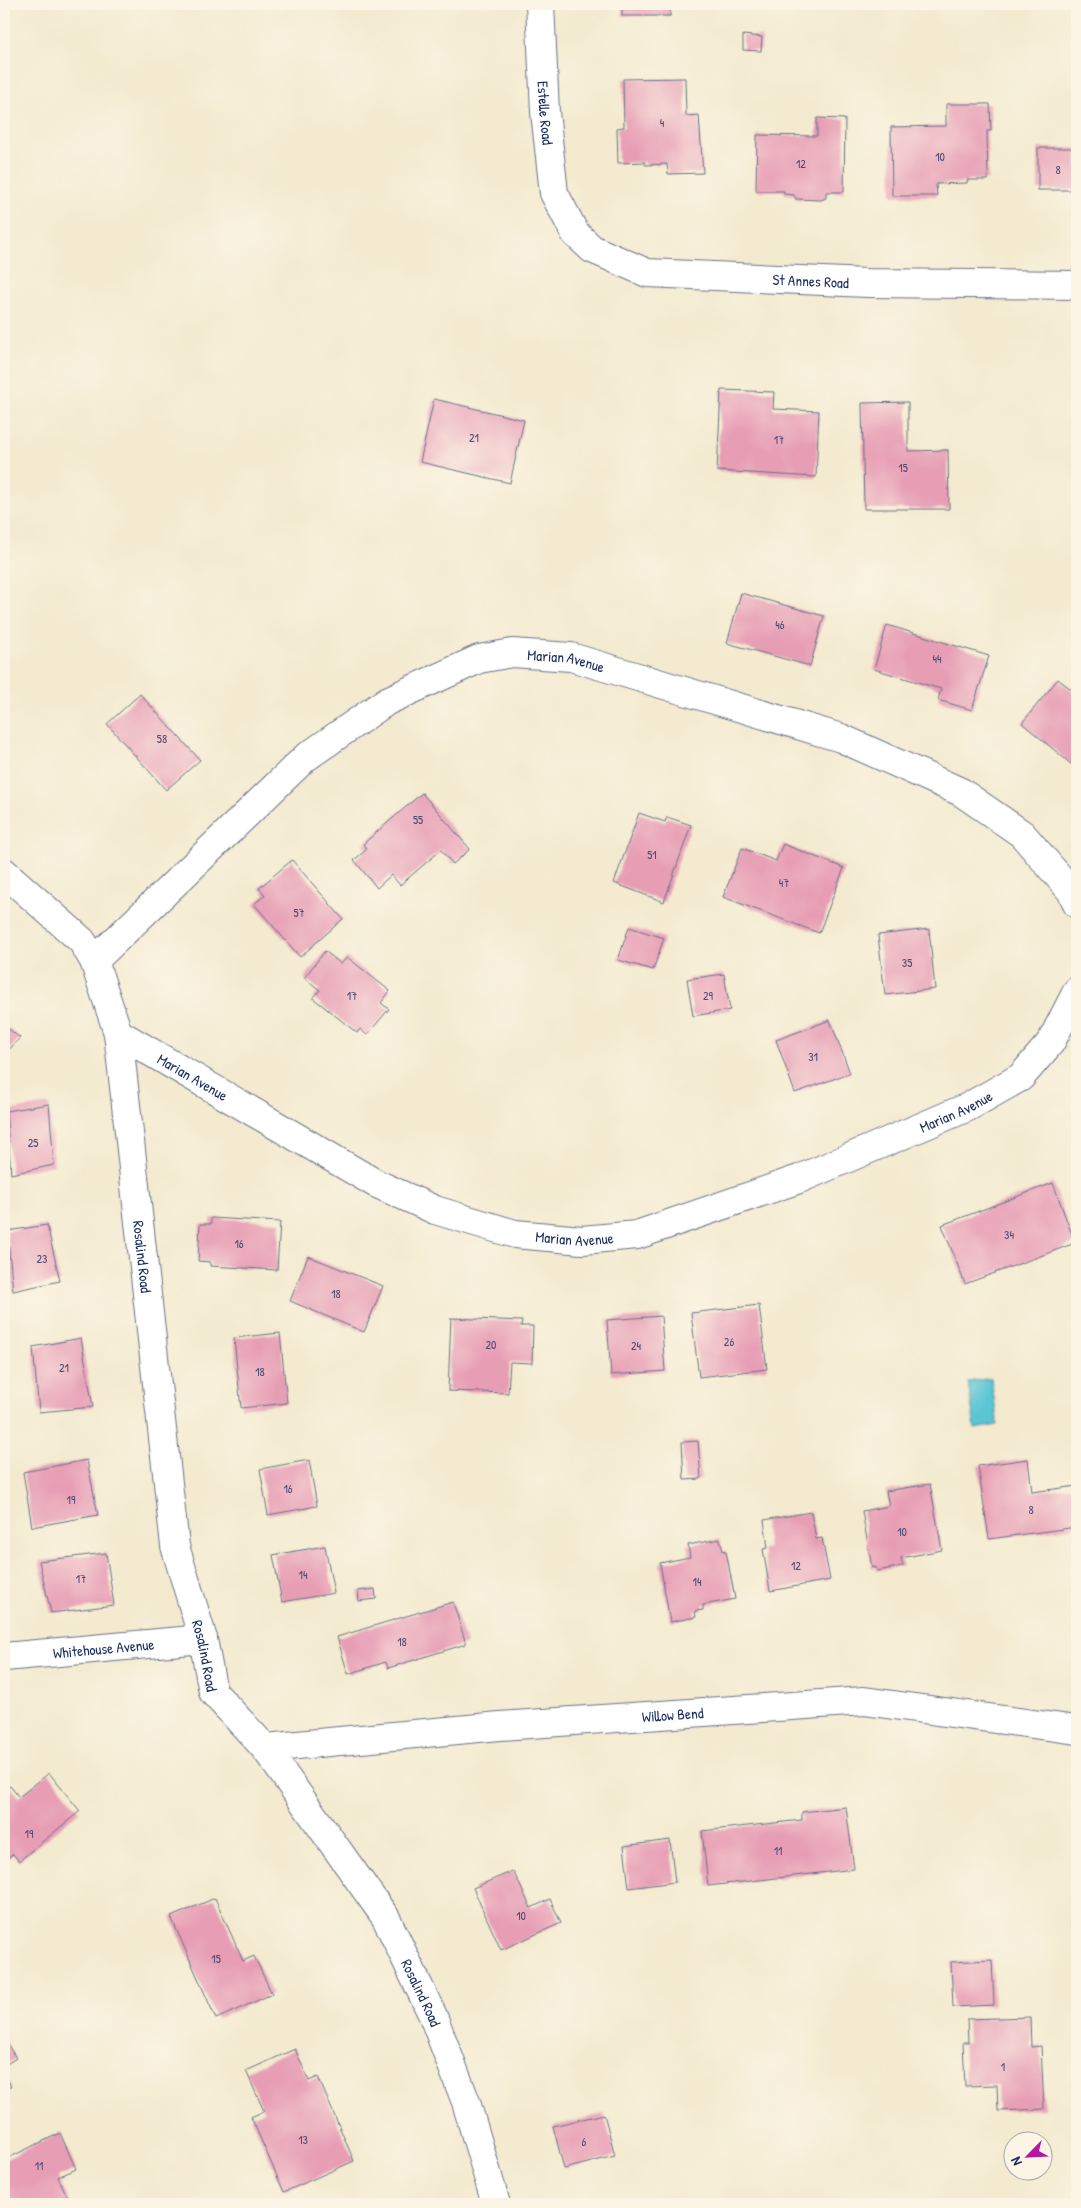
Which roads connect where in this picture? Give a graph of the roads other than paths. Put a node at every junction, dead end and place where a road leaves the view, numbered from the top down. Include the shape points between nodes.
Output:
1 (540, 4) edge
2 (567, 218) joint
3 (1077, 285) edge
4 (4, 872) edge
5 (1077, 904) edge
6 (94, 961) junction
7 (1077, 991) edge
8 (118, 1033) junction
9 (203, 1639) junction
10 (4, 1657) edge
11 (1077, 1730) edge
12 (265, 1748) junction
13 (496, 2204) edge

1 - 2 street, Estelle Road via 545,112 554,192
2 - 3 street, St Annes Road via 575,233 592,249 647,272 866,283
4 - 6 street via 82,940
5 - 6 street, Marian Avenue via 1072,892 1022,834 961,792 841,738 571,657 512,653 479,659 387,701 305,758
6 - 8 street
7 - 8 street, Marian Avenue via 1051,1042 1021,1077 968,1108 799,1179 646,1232 582,1240 515,1234 435,1210 375,1183
8 - 9 street, Rosalind Road via 175,1546
9 - 10 street, Whitehouse Avenue
9 - 12 street, Rosalind Road via 213,1692
11 - 12 street, Willow Bend via 864,1701 500,1726
12 - 13 street, Rosalind Road via 386,1918 433,2016 453,2068

